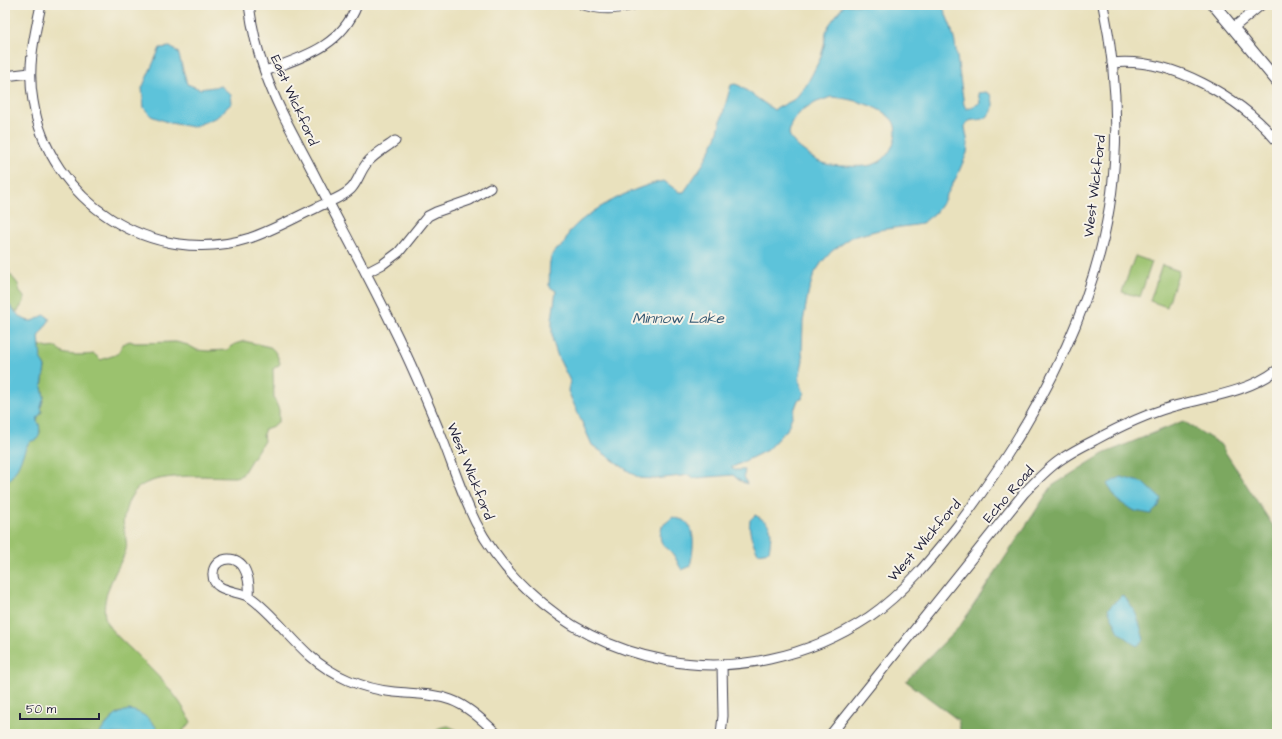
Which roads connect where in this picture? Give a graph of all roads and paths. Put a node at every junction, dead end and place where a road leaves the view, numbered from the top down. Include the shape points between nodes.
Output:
1 (42, 5) edge
2 (248, 5) edge
3 (357, 5) edge
4 (583, 5) edge
5 (633, 5) edge
6 (1103, 5) edge
7 (1214, 5) edge
8 (1261, 5) edge
9 (1233, 28) junction
10 (1112, 63) junction
11 (264, 71) junction
12 (30, 73) junction
13 (5, 76) edge
14 (1277, 81) edge
15 (395, 141) dead end
16 (1277, 141) edge
17 (490, 188) dead end
18 (328, 202) junction
19 (366, 273) junction
20 (1277, 370) edge
21 (249, 596) junction
22 (722, 665) junction
23 (496, 734) edge
24 (720, 734) edge
25 (831, 734) edge

1 - 12 street
2 - 11 street, East Wickford
3 - 11 street via 348,22 333,40 308,55
4 - 5 street via 608,9
6 - 10 street, West Wickford
7 - 9 street
8 - 9 street
9 - 14 street
10 - 16 street via 1137,63 1156,67 1209,86 1243,108
10 - 22 street, West Wickford via 1116,118 1114,160 1100,251 1073,334 1043,394 1004,461 935,554 907,584 877,610 832,638 798,652 762,661
11 - 18 street, East Wickford
12 - 13 street
12 - 18 street via 40,130 61,171 90,204 131,230 153,238 180,243 231,243 265,233
15 - 18 street via 367,164 351,190
17 - 19 street via 470,200 428,216 399,252 384,264
18 - 19 street, West Wickford
19 - 22 street, West Wickford via 431,410 474,519 489,545 513,575 558,616 605,642 664,660 697,665
20 - 25 street, Echo Road via 1240,389 1169,408 1139,419 1079,448 1046,471 1024,493
21 - 21 street via 223,588 214,582 213,570 218,563 228,559 241,564 250,587
21 - 23 street via 318,663 337,675 362,686 452,700 478,717
22 - 24 street via 723,716

